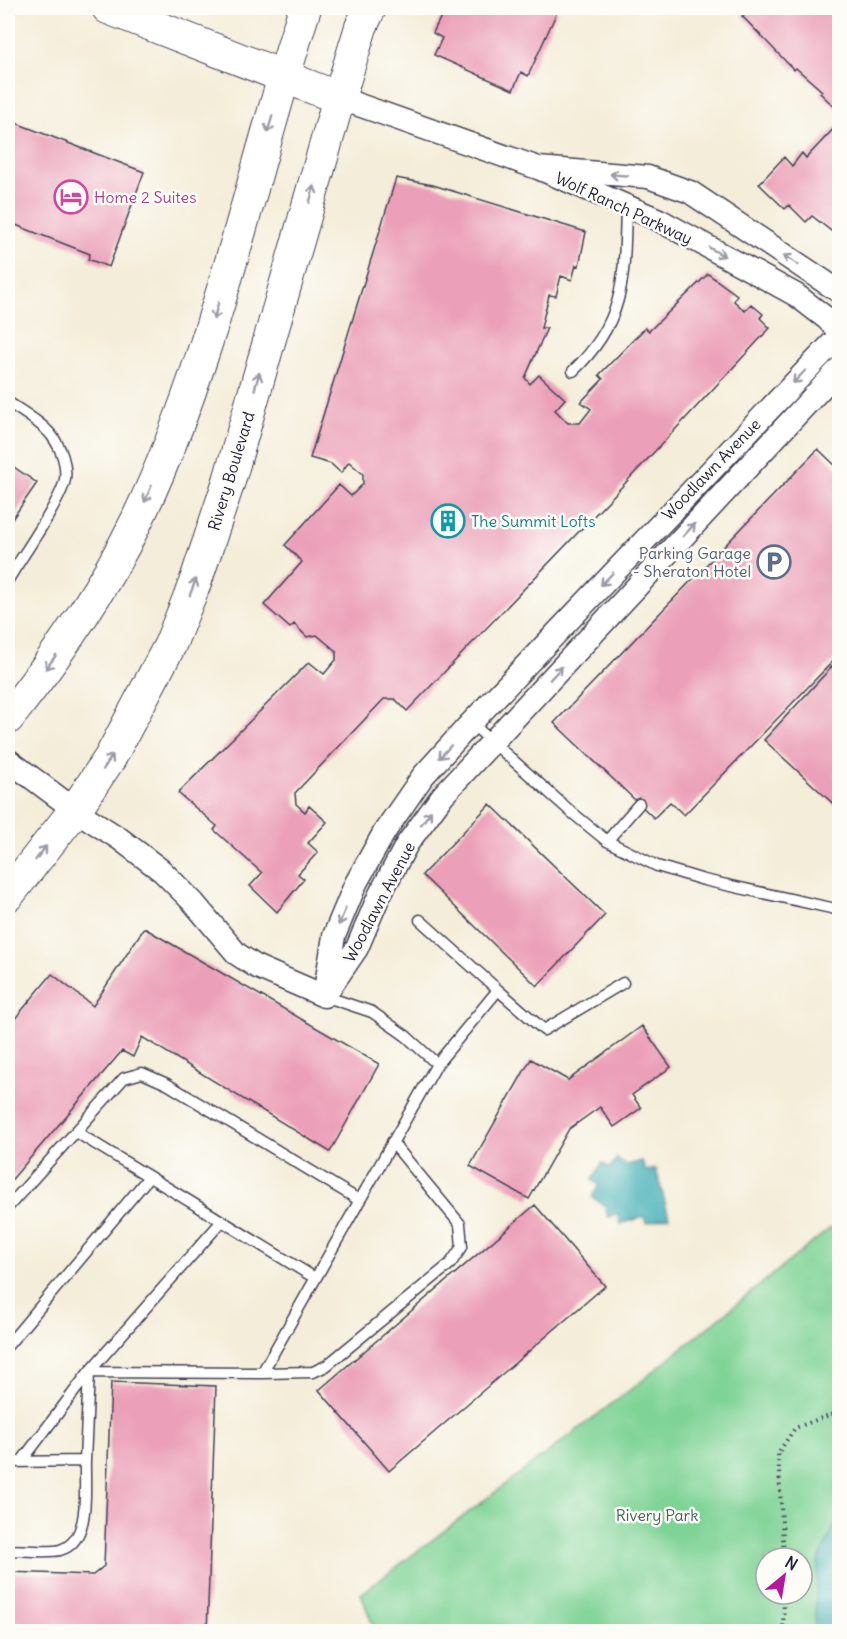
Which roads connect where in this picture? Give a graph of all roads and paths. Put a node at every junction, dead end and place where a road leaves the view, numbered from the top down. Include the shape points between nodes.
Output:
1 (108, 8) edge
2 (305, 8) edge
3 (370, 8) edge
4 (283, 77) junction
5 (339, 98) junction
6 (538, 168) junction
7 (626, 206) junction
8 (840, 292) edge
9 (840, 333) edge
10 (840, 368) edge
11 (573, 371) dead end
12 (8, 402) edge
13 (8, 580) edge
14 (8, 718) edge
15 (471, 723) junction
16 (492, 742) junction
17 (8, 760) edge
18 (639, 804) dead end
19 (75, 810) junction
20 (607, 841) junction
21 (8, 895) edge
22 (840, 910) edge
23 (420, 920) dead end
24 (623, 983) dead end
25 (498, 990) junction
26 (324, 996) junction
27 (437, 1064) junction
28 (76, 1132) junction
29 (392, 1142) junction
30 (149, 1177) junction
31 (359, 1200) junction
32 (8, 1207) edge
33 (222, 1221) junction
34 (315, 1278) junction
35 (8, 1345) edge
36 (89, 1372) junction
37 (262, 1373) junction
38 (840, 1411) edge
39 (85, 1461) junction
40 (8, 1462) edge
41 (21, 1462) junction
42 (783, 1546) edge
43 (8, 1550) edge
44 (784, 1606) edge
45 (783, 1632) edge

1 - 4 street
2 - 4 street
3 - 5 street, Rivery Boulevard
4 - 5 street
4 -> 14 street via 180,420 136,521 87,610
5 - 6 street
19 -> 5 street, Rivery Boulevard via 141,704 195,583 229,481
6 - 7 street, Wolf Ranch Parkway
8 -> 6 street, Wolf Ranch Parkway via 690,192 648,177
7 -> 9 street, Wolf Ranch Parkway via 796,295
7 - 11 lane via 625,262 617,306 605,334
9 -> 15 street, Woodlawn Avenue
16 -> 10 street, Woodlawn Avenue
12 - 13 lane via 50,434 61,451 65,481
15 - 16 lane
15 -> 26 street, Woodlawn Avenue via 423,776 385,831 356,883 334,936
16 - 20 lane
26 -> 16 street, Woodlawn Avenue via 357,948 407,844 443,795
17 - 19 street
18 - 20 lane
21 -> 19 street, Rivery Boulevard
19 - 26 street via 162,871 237,954 257,967
20 - 22 lane via 666,869
23 - 25 lane
24 - 25 lane via 544,1030
25 - 27 lane
26 - 27 lane via 372,1012
27 - 29 lane
28 - 30 lane
28 - 31 lane via 124,1078 142,1073 167,1084
28 - 32 lane
29 - 31 lane
29 - 37 lane via 460,1224 462,1246 450,1264 326,1366 314,1372
30 - 33 lane
30 - 35 lane
31 - 34 lane
33 - 34 lane
33 - 36 lane
34 - 37 lane
36 - 37 lane
36 - 39 lane
36 - 41 lane
38 - 42 path via 795,1428 778,1453
39 - 41 lane
39 - 43 lane via 81,1533 60,1550
40 - 41 lane
44 - 45 path

